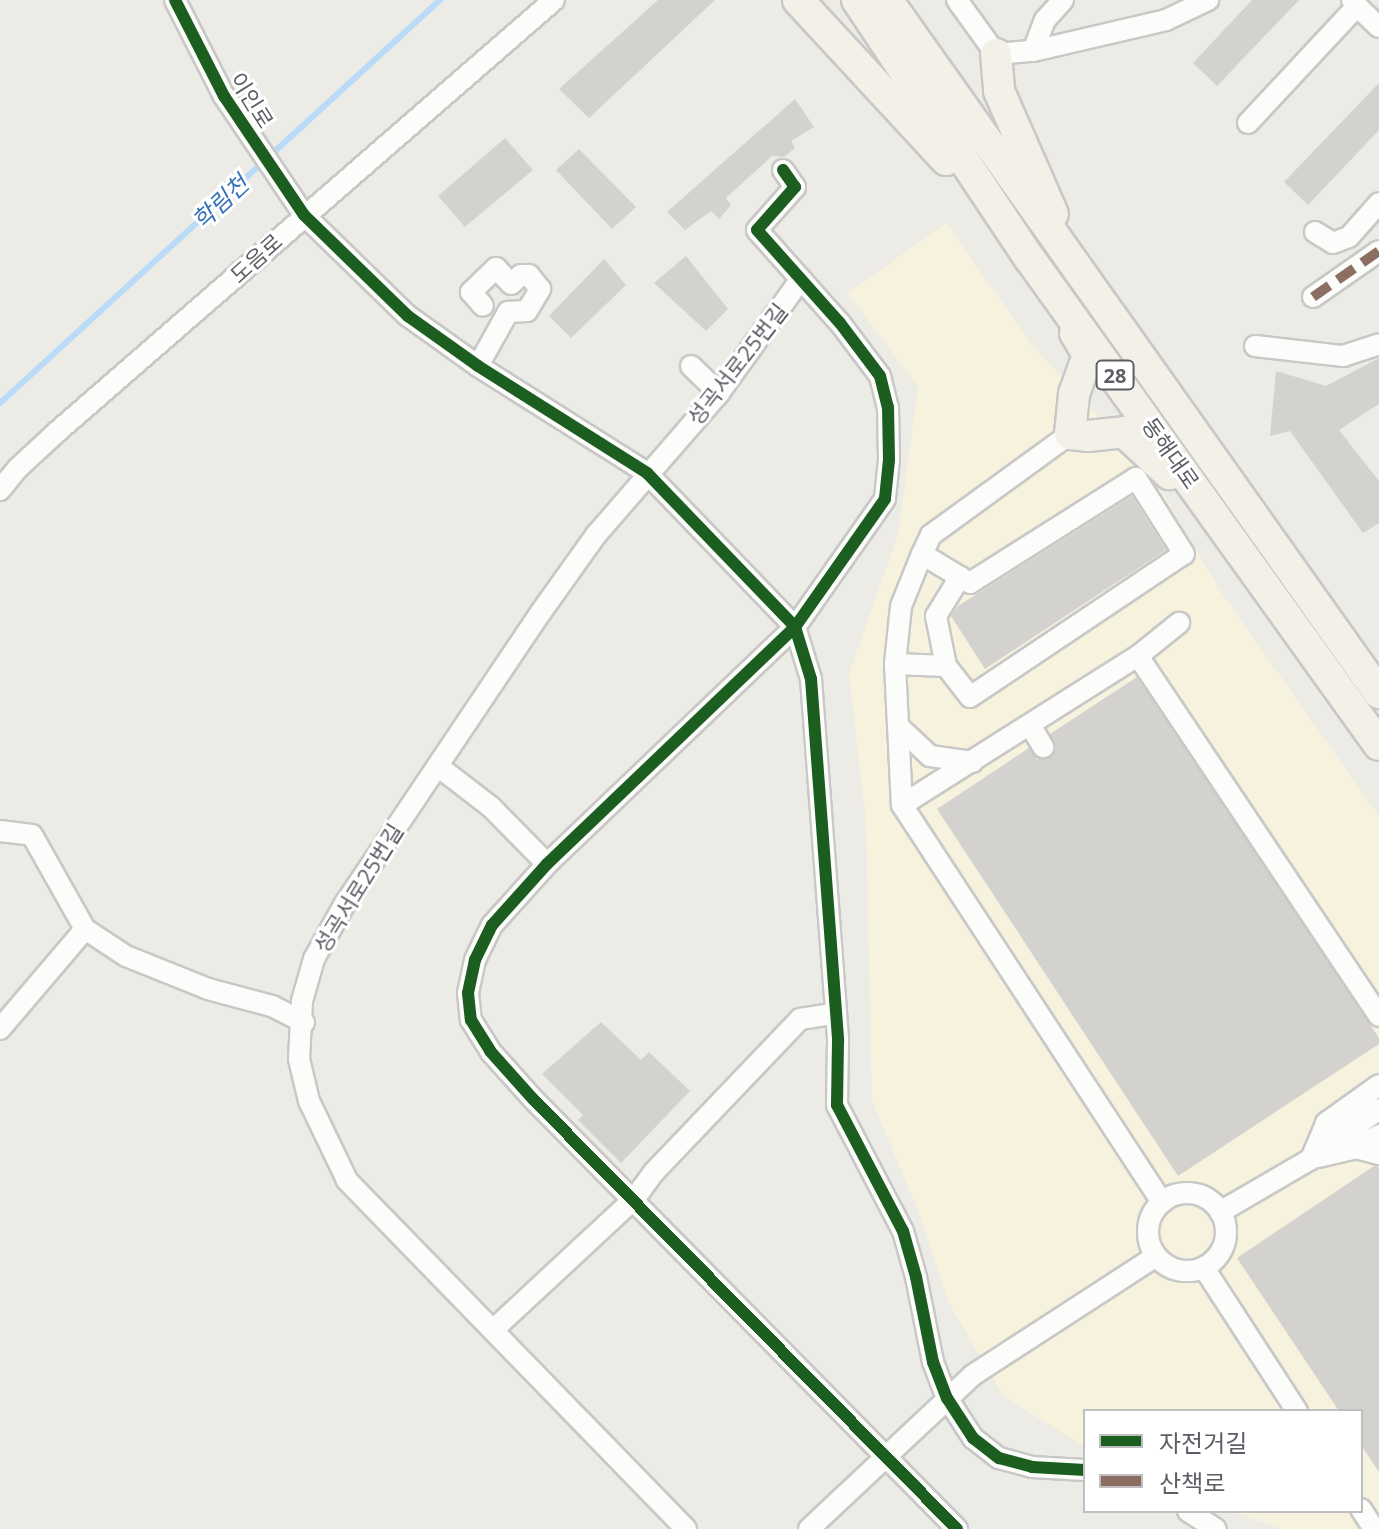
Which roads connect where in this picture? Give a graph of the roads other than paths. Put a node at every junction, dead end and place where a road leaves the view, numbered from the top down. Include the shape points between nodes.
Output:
1 (175, 0) edge
2 (554, 0) edge
3 (798, 0) edge
4 (857, 0) edge
5 (887, 0) edge
6 (957, 0) edge
7 (1063, 0) edge
8 (1208, 0) edge
9 (1354, 3) edge
10 (1379, 27) edge
11 (1033, 51) junction
12 (996, 54) junction
13 (1248, 123) dead end
14 (783, 170) dead end
15 (1379, 203) edge
16 (304, 215) junction
17 (1315, 232) dead end
18 (1379, 251) edge
19 (1030, 259) junction
20 (1080, 274) junction
21 (801, 279) junction
22 (511, 284) junction
23 (1313, 297) dead end
24 (483, 306) dead end
25 (508, 312) junction
26 (1379, 344) edge
27 (1255, 346) dead end
28 (478, 366) junction
29 (691, 366) dead end
30 (719, 393) junction
31 (1070, 434) junction
32 (647, 473) junction
33 (0, 490) edge
34 (1223, 526) junction
35 (922, 554) junction
36 (960, 577) junction
37 (1179, 623) dead end
38 (795, 627) junction
39 (1343, 644) junction
40 (1138, 656) junction
41 (895, 664) junction
42 (946, 666) junction
43 (1379, 676) edge
44 (1379, 693) edge
45 (1030, 725) junction
46 (898, 726) junction
47 (1379, 745) edge
48 (1043, 747) dead end
49 (973, 762) junction
50 (439, 767) junction
51 (902, 805) junction
52 (0, 831) edge
53 (547, 864) junction
54 (85, 929) junction
55 (833, 1014) junction
56 (1379, 1016) edge
57 (2, 1020) edge
58 (304, 1022) junction
59 (1379, 1085) edge
60 (1379, 1109) edge
61 (1379, 1135) edge
62 (1356, 1148) junction
63 (1379, 1154) edge
64 (1311, 1159) junction
65 (635, 1198) junction
66 (1162, 1203) junction
67 (1220, 1212) junction
68 (1156, 1256) junction
69 (1204, 1268) junction
70 (493, 1330) junction
71 (947, 1398) junction
72 (1296, 1409) edge
73 (887, 1456) junction
74 (1083, 1470) edge
75 (1363, 1512) edge
76 (1191, 1513) edge
77 (686, 1529) edge
78 (809, 1529) edge
79 (957, 1529) edge
80 (1216, 1529) edge
81 (1374, 1529) edge

1 - 16 street, 이인로 via 224,96
2 - 16 street, 도음로
3 - 19 main road
4 - 19 main road, 동해대로 / 28
5 - 20 main road
6 - 12 street
7 - 11 street via 1045,20
8 - 11 street via 1166,20
9 - 10 street
9 - 13 street
11 - 12 street
12 - 20 main road via 999,91
14 - 21 street via 795,187 757,230
15 - 17 street via 1349,237 1333,243
16 - 28 street, 이인로 via 408,316
16 - 33 street, 도음로 via 58,431
18 - 23 street
19 - 31 main road via 1088,355 1074,394
19 - 34 main road, 동해대로 / 28
20 - 39 main road
21 - 30 street, 성곡서로25번길
21 - 38 street via 880,376 888,407 889,460 885,499
22 - 24 street via 496,268 471,292
22 - 25 street via 502,302
22 - 25 street via 529,275 540,289 527,311
25 - 28 street
26 - 27 street via 1343,356
28 - 32 street, 이인로
29 - 30 street
30 - 32 street, 성곡서로25번길
31 - 34 main road via 1124,432
31 - 35 street via 931,535
32 - 38 street, 이인로
32 - 50 street, 성곡서로25번길 via 541,612
34 - 47 main road, 동해대로 / 28
35 - 36 street
35 - 41 street via 901,606
36 - 42 street via 936,616
36 - 42 street via 970,583 1136,478 1184,554 970,697
37 - 40 street
38 - 53 street
38 - 55 street via 811,679
39 - 43 main road
39 - 44 main road
40 - 45 street
40 - 56 street
41 - 42 street
41 - 46 street
45 - 48 street
45 - 49 street
46 - 49 street via 930,756
46 - 51 street
49 - 51 street
50 - 53 street via 491,807
50 - 58 street, 성곡서로25번길 via 344,905 314,959 302,1001
51 - 66 street
52 - 54 street via 32,835
53 - 65 street via 492,925 475,960 468,993 471,1020 490,1051 533,1099
54 - 57 street
54 - 58 street via 126,956
55 - 65 street via 800,1019
55 - 71 street via 837,1105 903,1231 933,1362
58 - 70 street, 성곡서로25번길 via 299,1059 309,1101 347,1180
59 - 64 street via 1326,1123
60 - 64 street
61 - 62 street
62 - 63 street
62 - 64 street
64 - 67 street
65 - 70 street
65 - 73 street
66 - 67 street via 1173,1196 1200,1195
66 - 68 street via 1150,1222
67 - 69 street via 1225,1224 1222,1249
68 - 69 street via 1178,1270
68 - 71 street via 973,1375
69 - 72 street
70 - 77 street, 성곡서로25번길
71 - 73 street
71 - 74 street via 973,1438 999,1458 1032,1467
73 - 78 street
73 - 79 street
75 - 81 street
76 - 80 street

